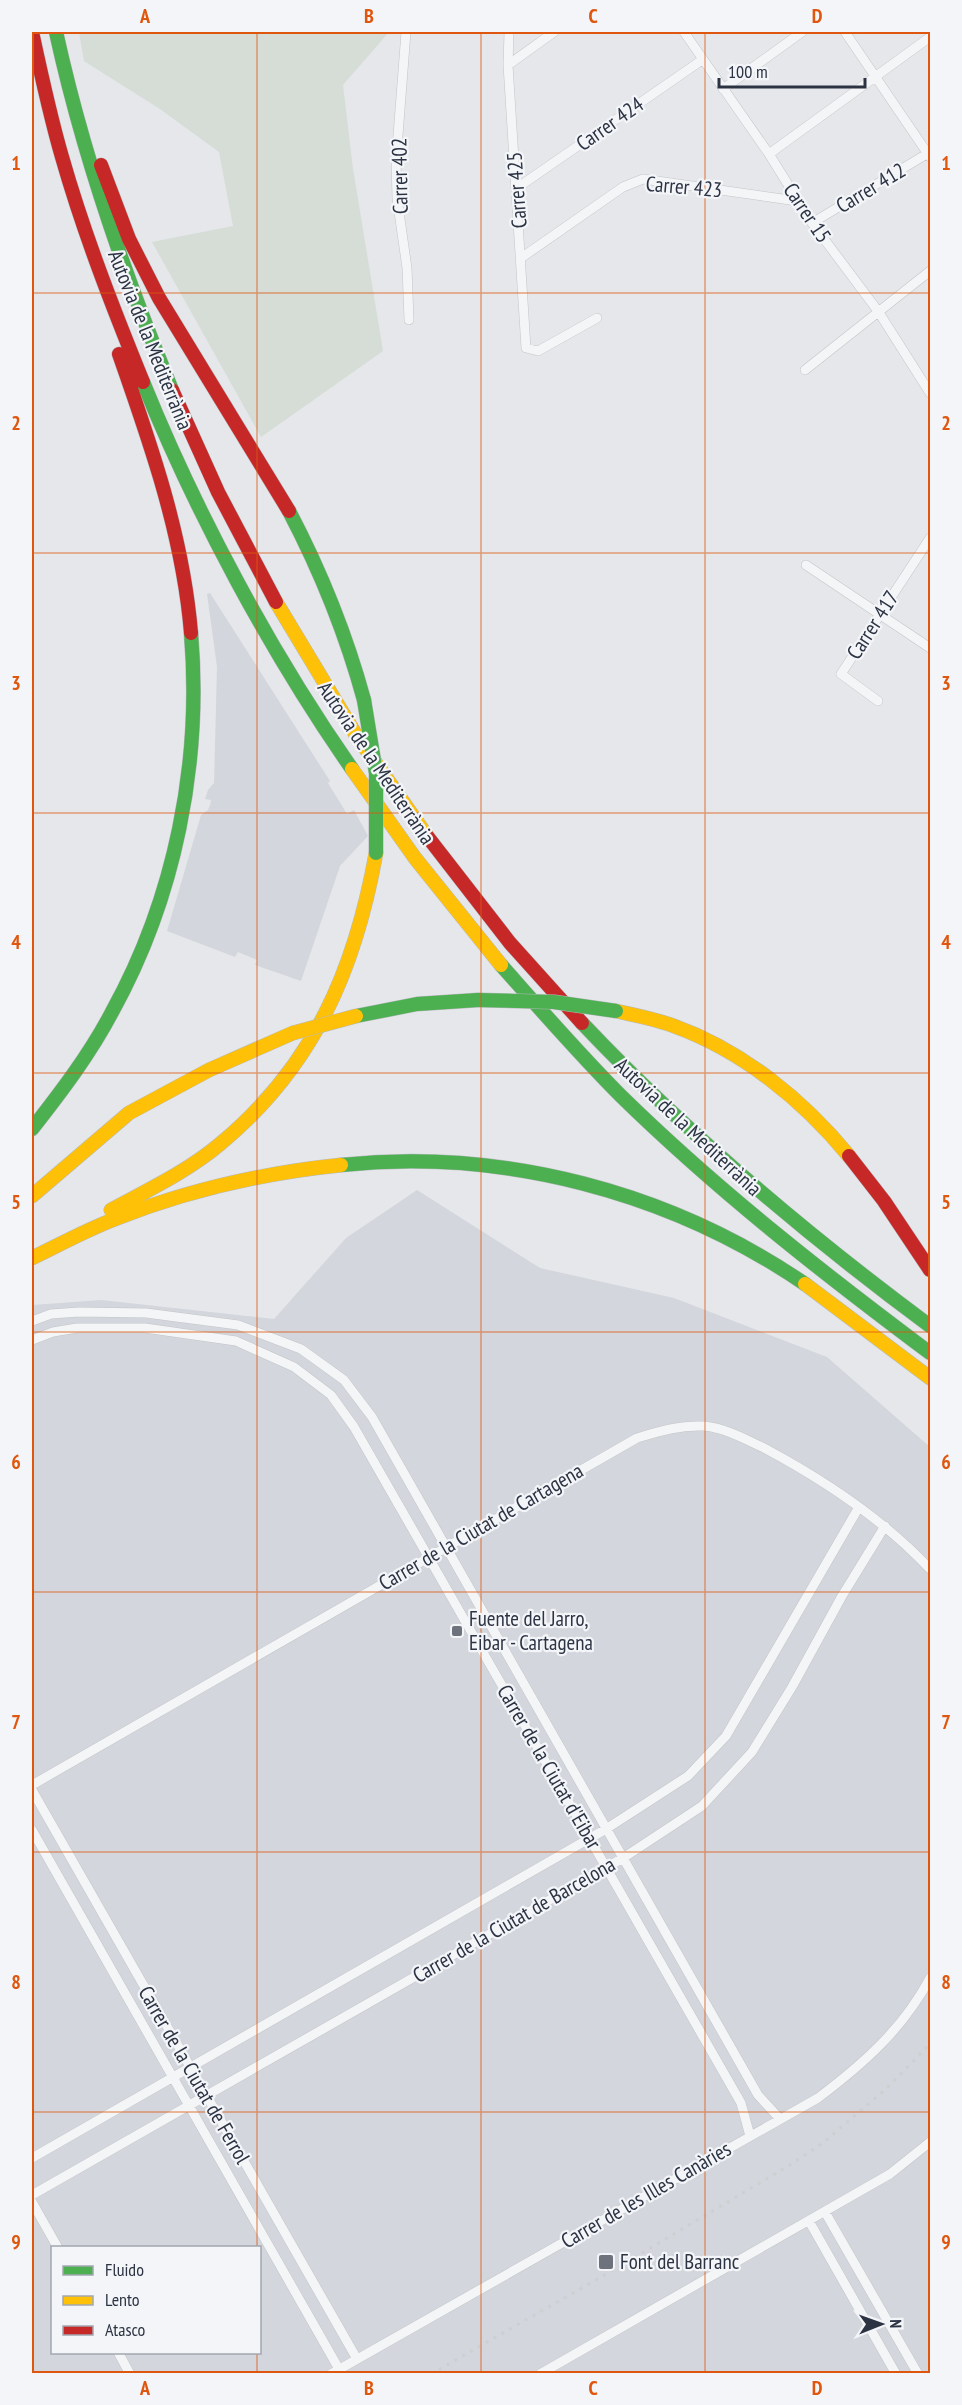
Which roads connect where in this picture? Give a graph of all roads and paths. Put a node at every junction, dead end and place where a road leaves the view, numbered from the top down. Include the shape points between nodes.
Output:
1 (32, 32) edge
2 (406, 32) edge
3 (509, 32) edge
4 (554, 32) edge
5 (684, 32) edge
6 (802, 32) edge
7 (845, 32) edge
8 (57, 36) edge
9 (930, 37) edge
10 (702, 60) junction
11 (508, 65) junction
12 (876, 76) junction
13 (723, 89) junction
14 (769, 154) junction
15 (930, 154) edge
16 (517, 188) junction
17 (797, 201) junction
18 (812, 223) junction
19 (521, 258) junction
20 (930, 271) edge
21 (103, 286) junction
22 (878, 311) junction
23 (597, 318) dead end
24 (409, 320) dead end
25 (805, 370) dead end
26 (930, 393) edge
27 (930, 538) edge
28 (806, 565) dead end
29 (880, 614) junction
30 (930, 648) edge
31 (878, 701) dead end
32 (32, 1129) edge
33 (32, 1196) edge
34 (72, 1236) junction
35 (32, 1258) edge
36 (930, 1270) edge
37 (32, 1321) edge
38 (930, 1326) edge
39 (32, 1340) edge
40 (930, 1353) edge
41 (930, 1378) edge
42 (859, 1507) junction
43 (885, 1526) junction
44 (446, 1547) junction
45 (429, 1557) junction
46 (930, 1569) edge
47 (32, 1785) edge
48 (32, 1790) edge
49 (606, 1829) junction
50 (32, 1830) edge
51 (590, 1839) junction
52 (623, 1858) junction
53 (606, 1868) junction
54 (930, 1978) edge
55 (190, 2067) junction
56 (173, 2078) junction
57 (206, 2095) junction
58 (189, 2105) junction
59 (780, 2119) junction
60 (750, 2136) junction
61 (930, 2142) edge
62 (32, 2158) edge
63 (32, 2195) edge
64 (32, 2202) edge
65 (825, 2212) junction
66 (809, 2221) junction
67 (57, 2246) edge
68 (119, 2354) edge
69 (357, 2359) junction
70 (335, 2371) edge
71 (130, 2373) edge
72 (540, 2373) edge
73 (896, 2373) edge
74 (918, 2373) edge

1 - 21 highway, Autovia de la Mediterrània via 65,171
2 - 24 street, Carrer 402 via 396,160
3 - 11 street, Carrer 425
4 - 11 street
5 - 10 street, Carrer 15
6 - 13 street
7 - 12 street
8 - 34 highway, bridge via 69,52 99,159 139,262 195,363 302,536 340,620 371,735 378,835 358,941 338,994 285,1080 219,1144 165,1182 91,1220
8 - 38 highway, Autovia de la Mediterrània via 88,163 165,378 263,582 359,742 424,834 508,940 637,1079 800,1227
9 - 12 street
10 - 13 street, Carrer 15
10 - 16 street, Carrer 424
11 - 16 street, Carrer 425
12 - 14 street
12 - 15 street
13 - 14 street, Carrer 15
14 - 17 street, Carrer 15
15 - 18 street, Carrer 412
16 - 19 street, Carrer 425
17 - 18 street, Carrer 15
17 - 19 street, Carrer 423 via 643,179 623,187
18 - 22 street, Carrer 15
19 - 23 street, Carrer 425 via 526,348 538,351
20 - 22 street
21 - 32 highway via 104,309 148,436 179,548 196,674 193,744 174,856 145,944 101,1032
21 - 40 highway, Autovia de la Mediterrània via 189,486 245,595 341,754 406,847 493,957 616,1090 714,1183
22 - 25 street
22 - 26 street, Carrer 15
27 - 29 street, Carrer 417
28 - 29 street
29 - 30 street
29 - 31 street, Carrer 417 via 841,674
33 - 36 highway, bridge via 129,1113 209,1070 293,1033 417,1004 478,1000 554,1002 671,1024 732,1053 775,1082 820,1121 854,1159
34 - 35 highway
34 - 41 highway via 164,1200 267,1173 352,1161 455,1161 537,1171 625,1194 720,1233 772,1262
37 - 44 street, Carrer de la Ciutat d'Eibar via 51,1314 79,1312 146,1313 238,1325 301,1349 344,1380 365,1408
39 - 45 street, Carrer de la Ciutat d'Eibar via 77,1328 145,1328 236,1341 294,1367 331,1395 354,1427
42 - 43 street, Carrer de la Ciutat de Cartagena
42 - 44 street, Carrer de la Ciutat de Cartagena via 795,1465 737,1435 706,1426 677,1426 637,1438
42 - 49 street, Carrer de la Ciutat de Barcelona via 726,1736 688,1776
43 - 46 street, Carrer de la Ciutat de Cartagena
43 - 52 street, Carrer de la Ciutat de Barcelona via 752,1752 702,1806
44 - 45 street, Carrer de la Ciutat de Cartagena
44 - 49 street, Carrer de la Ciutat d'Eibar
45 - 47 street, Carrer de la Ciutat de Cartagena
45 - 51 street, Carrer de la Ciutat d'Eibar
48 - 55 street, Carrer de la Ciutat de Ferrol
49 - 51 street, Carrer de la Ciutat de Barcelona
49 - 52 street, Carrer de la Ciutat d'Eibar
50 - 56 street, Carrer de la Ciutat de Ferrol
51 - 53 street, Carrer de la Ciutat d'Eibar
51 - 55 street, Carrer de la Ciutat de Barcelona
52 - 53 street, Carrer de la Ciutat de Barcelona
52 - 59 street, Carrer de la Ciutat d'Eibar via 758,2095
53 - 57 street, Carrer de la Ciutat de Barcelona
53 - 60 street, Carrer de la Ciutat d'Eibar via 741,2103
54 - 59 street, Carrer de les Illes Canàries via 916,2006 861,2065 818,2098
55 - 56 street, Carrer de la Ciutat de Barcelona
55 - 57 street, Carrer de la Ciutat de Ferrol
56 - 58 street, Carrer de la Ciutat de Ferrol
56 - 62 street, Carrer de la Ciutat de Barcelona
57 - 58 street, Carrer de la Ciutat de Barcelona
57 - 69 street, Carrer de la Ciutat de Ferrol
58 - 63 street, Carrer de la Ciutat de Barcelona
58 - 70 street, Carrer de la Ciutat de Ferrol
59 - 60 street, Carrer de les Illes Canàries
60 - 69 street, Carrer de les Illes Canàries
61 - 65 street via 890,2174
64 - 67 street
65 - 66 street
65 - 74 street
66 - 72 street
66 - 73 street
68 - 71 street
69 - 70 street, Carrer de les Illes Canàries

